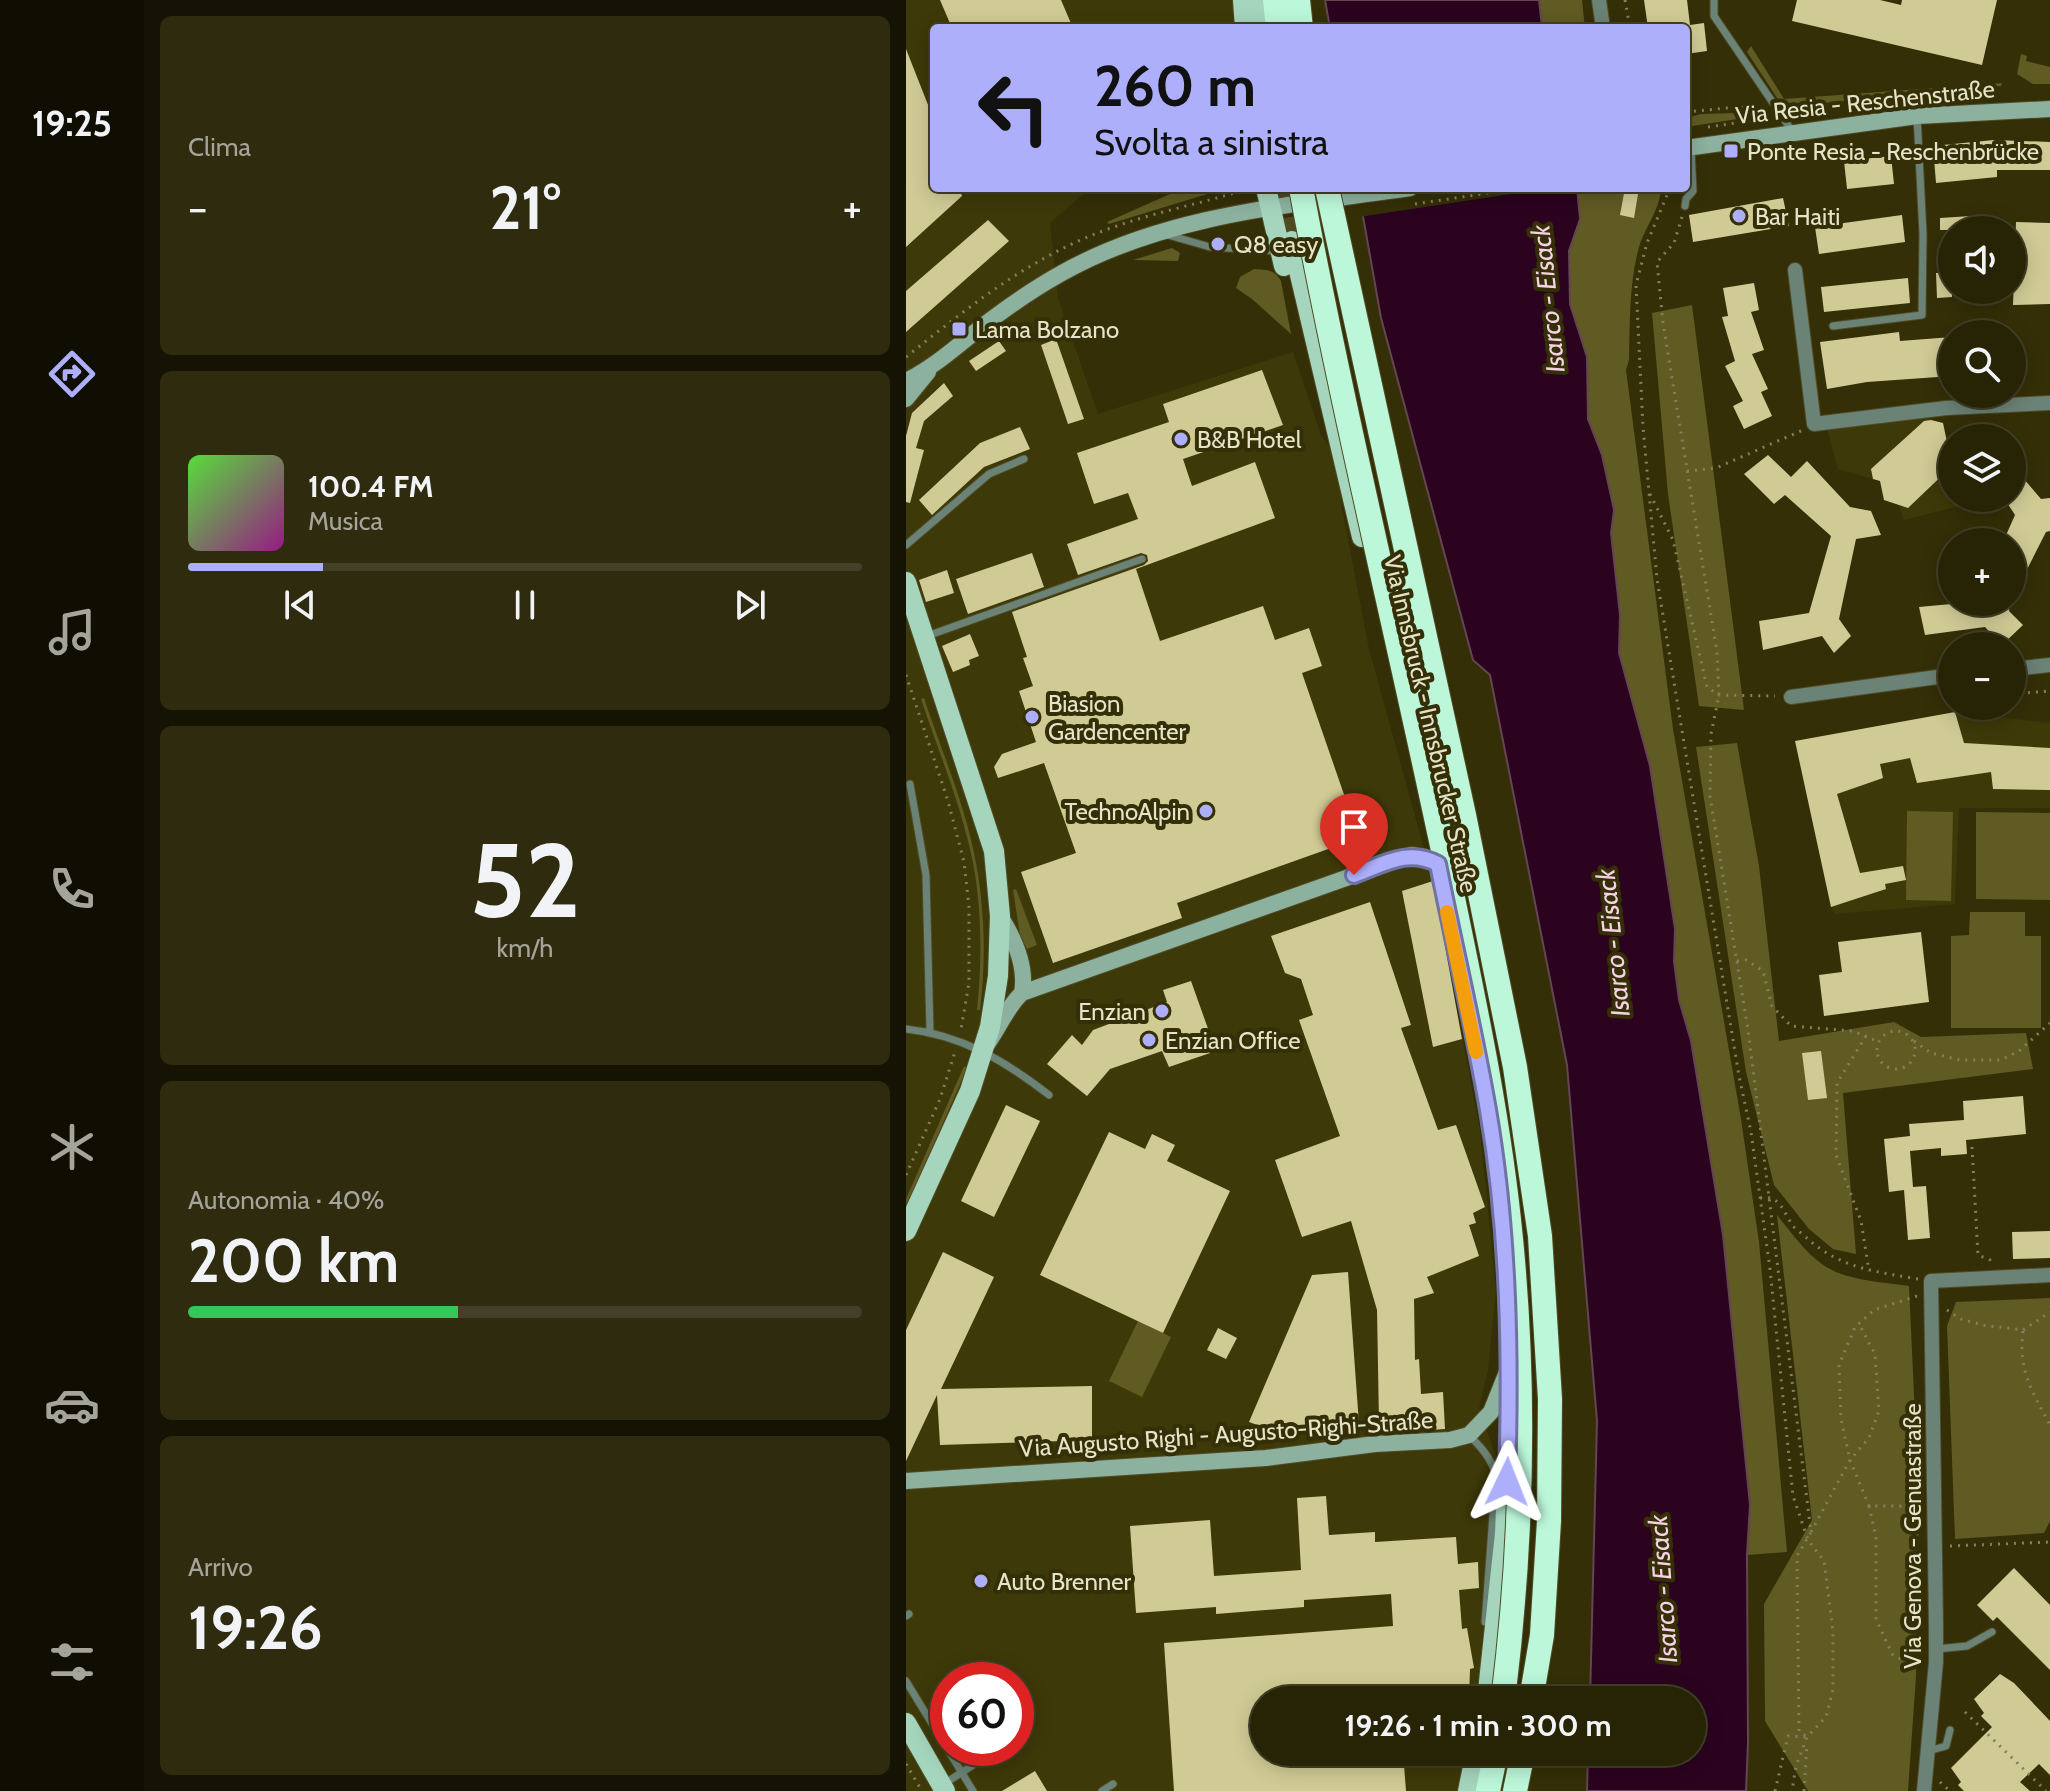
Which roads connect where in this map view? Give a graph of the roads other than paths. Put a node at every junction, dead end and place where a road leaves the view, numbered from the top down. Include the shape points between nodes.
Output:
1 (1243, 0) edge
2 (1259, 0) edge
3 (1275, 0) edge
4 (1298, 0) edge
5 (1599, 0) edge
6 (1714, 0) edge
7 (1245, 24) edge
8 (1262, 24) edge
9 (1278, 24) edge
10 (1301, 24) edge
11 (1602, 24) edge
12 (2050, 109) edge
13 (1917, 116) junction
14 (1793, 133) junction
15 (1690, 148) edge
16 (1690, 165) edge
17 (1302, 192) edge
18 (1333, 193) edge
19 (1268, 198) edge
20 (1685, 206) road end
21 (1160, 233) junction
22 (1286, 246) junction
23 (1795, 270) dead end
24 (1833, 326) dead end
25 (931, 367) junction
26 (906, 373) edge
27 (906, 381) edge
28 (906, 399) edge
29 (2050, 403) edge
30 (1024, 459) dead end
31 (906, 545) edge
32 (1142, 559) dead end
33 (906, 582) edge
34 (925, 637) junction
35 (2050, 665) edge
36 (2026, 668) edge
37 (1938, 677) edge
38 (1791, 697) road end
39 (910, 784) dead end
40 (1438, 864) junction
41 (1000, 916) junction
42 (1022, 993) junction
43 (906, 1029) edge
44 (930, 1032) junction
45 (983, 1051) junction
46 (1049, 1095) dead end
47 (906, 1230) edge
48 (2050, 1275) edge
49 (1509, 1367) junction
50 (1469, 1435) junction
51 (906, 1481) edge
52 (1485, 1622) dead end
53 (1992, 1632) dead end
54 (1935, 1655) junction
55 (906, 1681) edge
56 (1489, 1686) edge
57 (1505, 1686) edge
58 (1533, 1686) edge
59 (907, 1727) edge
60 (1950, 1730) dead end
61 (1928, 1751) junction
62 (971, 1766) edge
63 (1473, 1766) edge
64 (1493, 1766) edge
65 (1520, 1766) edge
66 (962, 1772) junction
67 (1113, 1784) dead end
68 (937, 1789) edge
69 (973, 1791) edge
70 (1102, 1791) edge
71 (1468, 1791) edge
72 (1488, 1791) edge
73 (1515, 1791) edge
74 (1924, 1791) edge

1 - 7 main road
2 - 8 main road
3 - 9 highway
4 - 10 highway
5 - 11 street
6 - 14 lane via 1714,16
12 - 13 main road, Via Resia - Reschenstraße
13 - 14 main road, Via Resia - Reschenstraße
13 - 24 lane via 1922,315
14 - 15 main road, Via Resia - Reschenstraße
16 - 20 lane via 1693,191
17 - 57 highway, bridge via 1489,1074 1511,1240 1520,1400 1520,1517
18 - 19 main road
18 - 58 highway, bridge via 1515,1067 1540,1236 1550,1399 1549,1521
19 - 21 main road
19 - 22 main road, Via Innsbruck - Innsbrucker Straße
21 - 22 lane via 1210,247
21 - 25 main road via 1096,256 1038,287
22 - 40 main road, Via Innsbruck - Innsbrucker Straße via 1323,417 1337,431
23 - 29 street via 1814,424 1946,408
25 - 26 main road
25 - 27 main road
25 - 28 main road
30 - 31 lane via 989,474
32 - 34 lane
33 - 34 main road
34 - 41 main road via 994,851
35 - 36 street
37 - 38 street
39 - 44 lane via 926,875
40 - 42 main road via 1411,855
40 - 49 main road, Via Innsbruck - Innsbrucker Straße via 1488,1111 1503,1231
41 - 42 main road via 1024,973
41 - 45 main road via 998,976
42 - 45 main road
43 - 44 lane
44 - 45 lane
45 - 46 lane
45 - 47 main road
48 - 54 street, Via Genova - Genuastraße via 1931,1281
49 - 50 main road, Via Augusto Righi - Augusto-Righi-Straße via 1491,1412
49 - 56 main road, Via Innsbruck - Innsbrucker Straße via 1505,1533
50 - 51 main road, Via Augusto Righi - Augusto-Righi-Straße via 1266,1458
50 - 52 lane via 1496,1475
53 - 54 lane
54 - 61 street, Via Genova - Genuastraße
55 - 66 lane
59 - 68 main road
60 - 61 lane via 1946,1746
61 - 74 street, Via Genova - Genuastraße
62 - 66 lane
63 - 71 main road
64 - 72 highway
65 - 73 highway
66 - 68 lane
66 - 69 lane
67 - 70 lane

